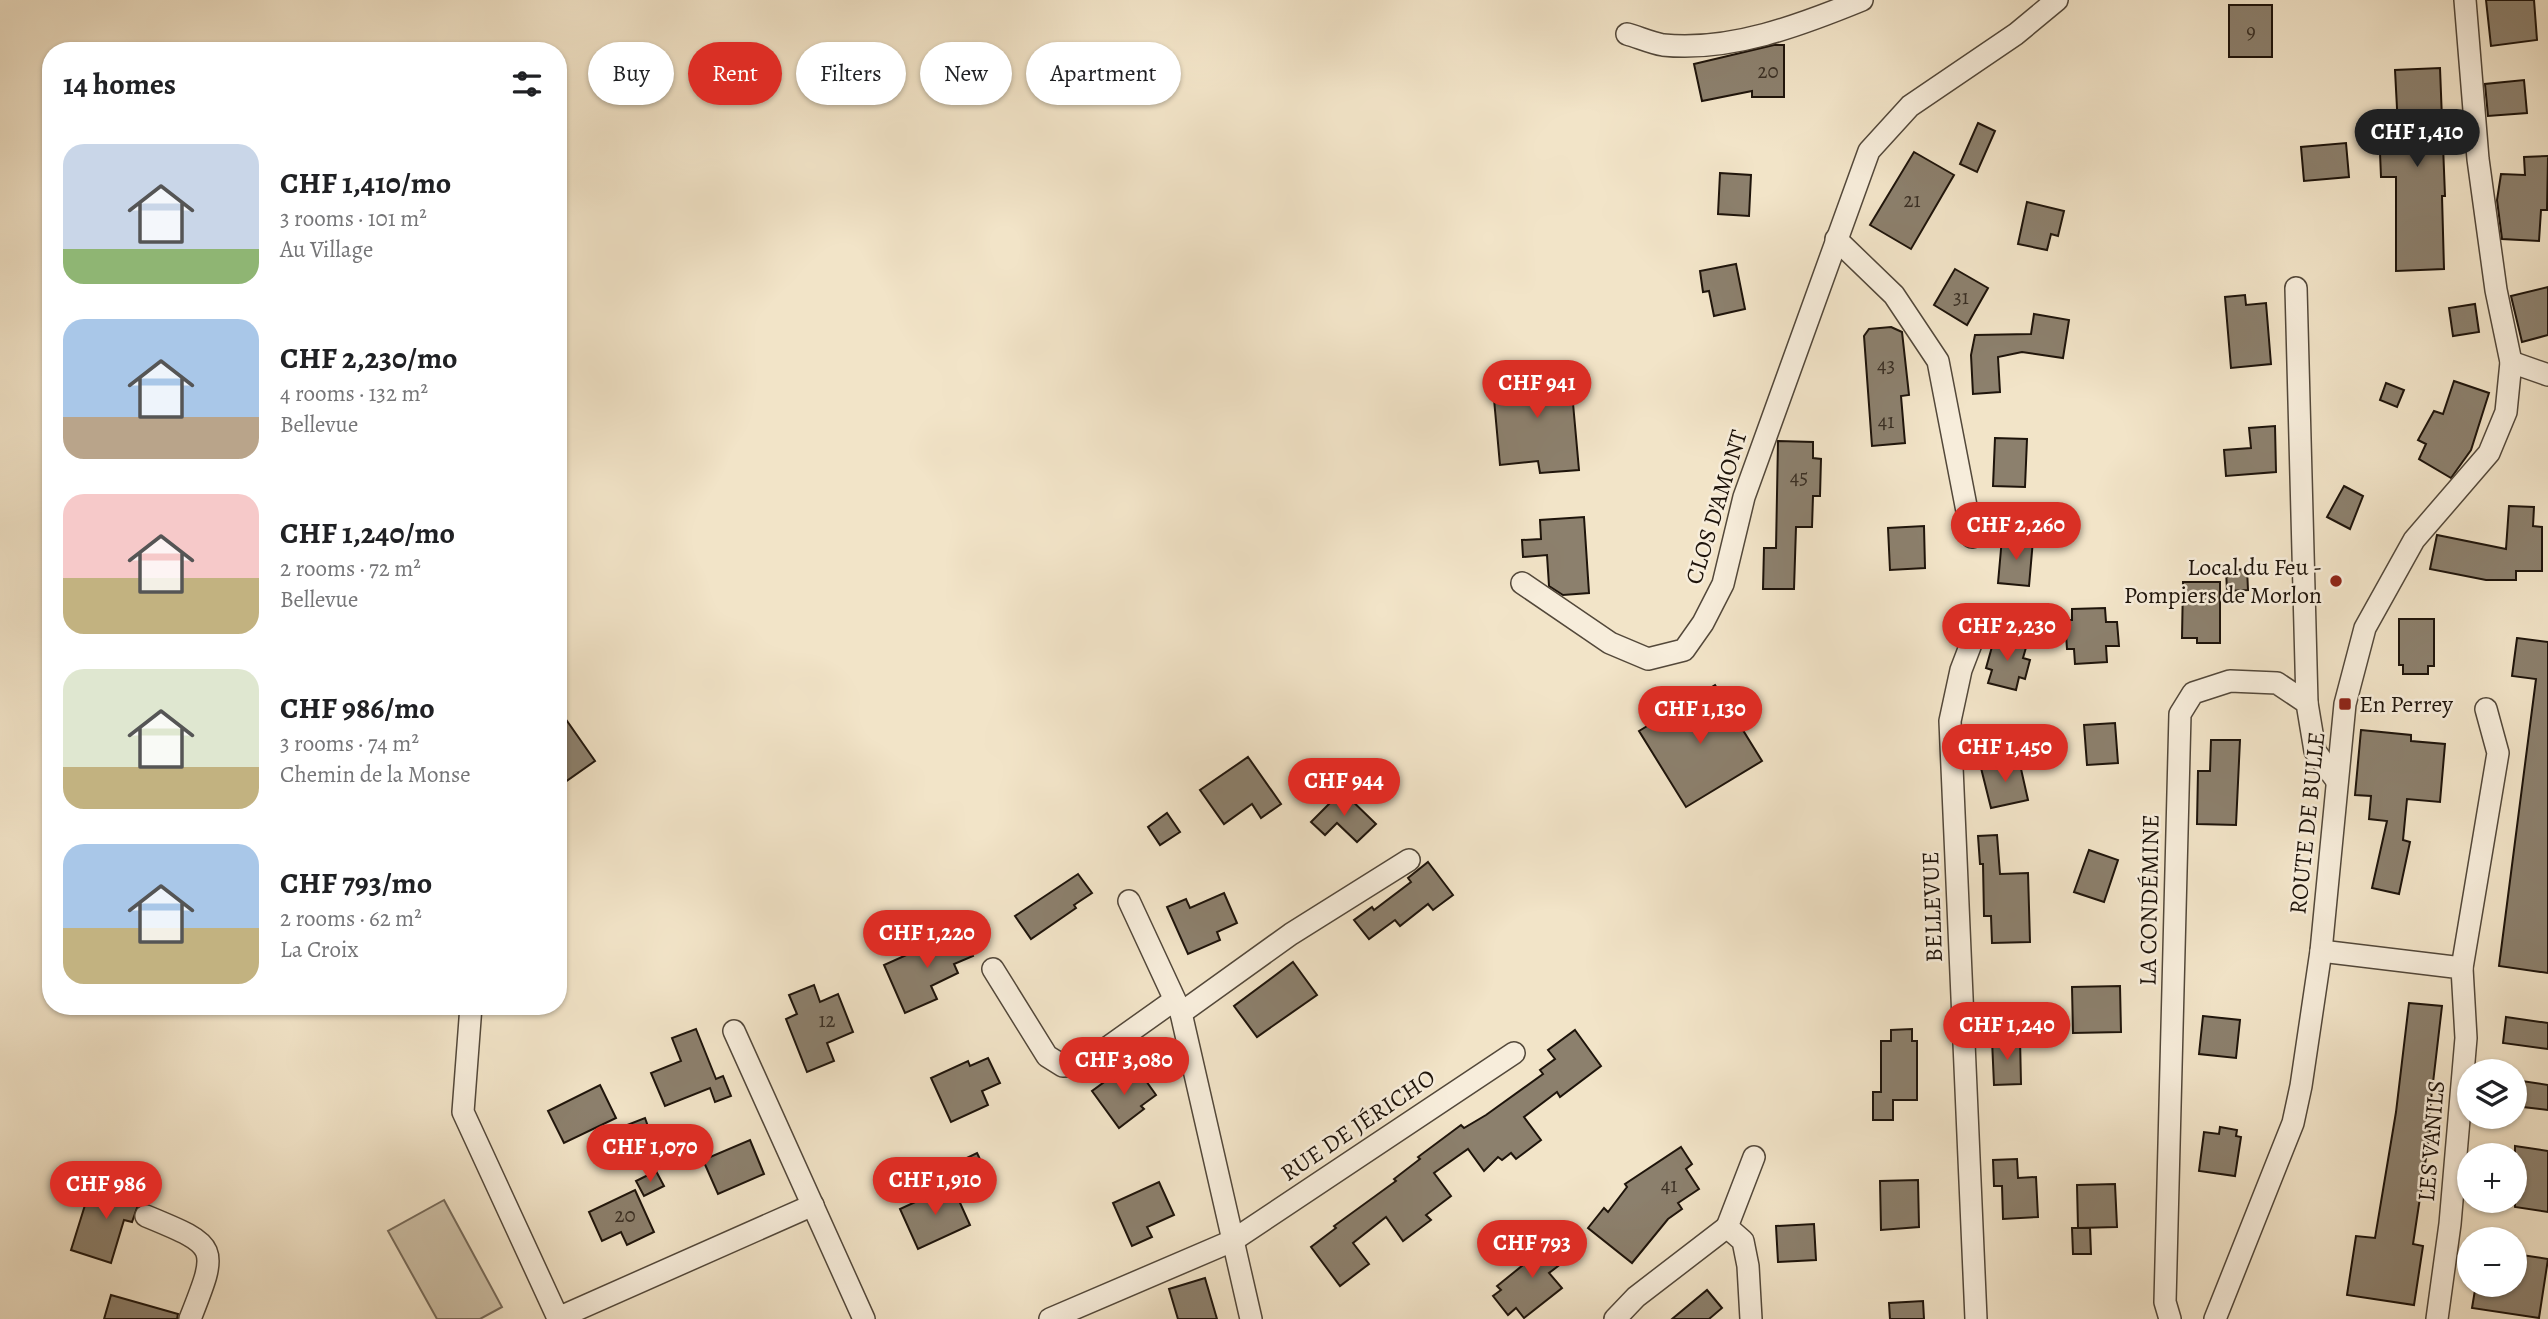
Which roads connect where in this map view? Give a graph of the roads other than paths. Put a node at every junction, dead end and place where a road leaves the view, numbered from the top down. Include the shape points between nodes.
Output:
1 (1862, 0) edge
2 (2057, 0) edge
3 (2465, 0) edge
4 (1626, 34) dead end
5 (1836, 239) junction
6 (2296, 288) dead end
7 (2511, 362) junction
8 (2548, 375) edge
9 (1972, 537) dead end
10 (1522, 583) dead end
11 (1979, 623) dead end
12 (2307, 703) junction
13 (2486, 709) dead end
14 (2337, 781) junction
15 (1409, 860) dead end
16 (1129, 901) dead end
17 (2321, 951) junction
18 (2462, 968) junction
19 (993, 969) dead end
20 (1177, 1007) junction
21 (470, 1015) edge
22 (734, 1031) dead end
23 (1514, 1053) dead end
24 (1754, 1157) dead end
25 (813, 1205) junction
26 (146, 1216) dead end
27 (1727, 1227) junction
28 (1232, 1241) junction
29 (190, 1319) edge
30 (558, 1319) edge
31 (864, 1319) edge
32 (1050, 1319) edge
33 (1251, 1319) edge
34 (1615, 1319) edge
35 (1751, 1319) edge
36 (1976, 1319) edge
37 (2170, 1319) edge
38 (2215, 1319) edge
39 (2437, 1319) edge

1 - 4 street via 1808,22 1714,44 1661,45
2 - 5 street, CLOS D'AMONT via 2016,34 1910,106 1869,151
3 - 7 street, ROUTE DE BULLE via 2478,159
5 - 9 street via 1894,295 1938,361
5 - 10 street, CLOS D'AMONT via 1744,497 1723,583 1684,650 1648,659 1610,643
6 - 12 street
7 - 8 street
7 - 14 street, ROUTE DE BULLE via 2506,412 2489,453 2414,540 2365,628 2345,704
11 - 36 street, BELLEVUE via 1961,670 1950,721
12 - 14 street via 2315,751
12 - 37 street, LA CONDÉMINE via 2277,683 2230,681 2193,694 2180,714 2165,1301
13 - 18 street, LES VANILS via 2498,753
14 - 17 street, ROUTE DE BULLE
15 - 20 street
16 - 20 street
17 - 18 street
17 - 38 street, ROUTE DE BULLE via 2293,1123
18 - 39 street, LES VANILS via 2466,1038
19 - 20 street via 1047,1056 1063,1066 1083,1065
20 - 28 street
21 - 30 street via 463,1112
22 - 25 street
23 - 28 street, RUE DE JÉRICHO
24 - 27 street
25 - 30 street
25 - 31 street
26 - 29 street via 192,1235 206,1249 210,1269
27 - 34 street via 1636,1297
27 - 35 street via 1743,1241
28 - 32 street, RUE DE JÉRICHO
28 - 33 street

